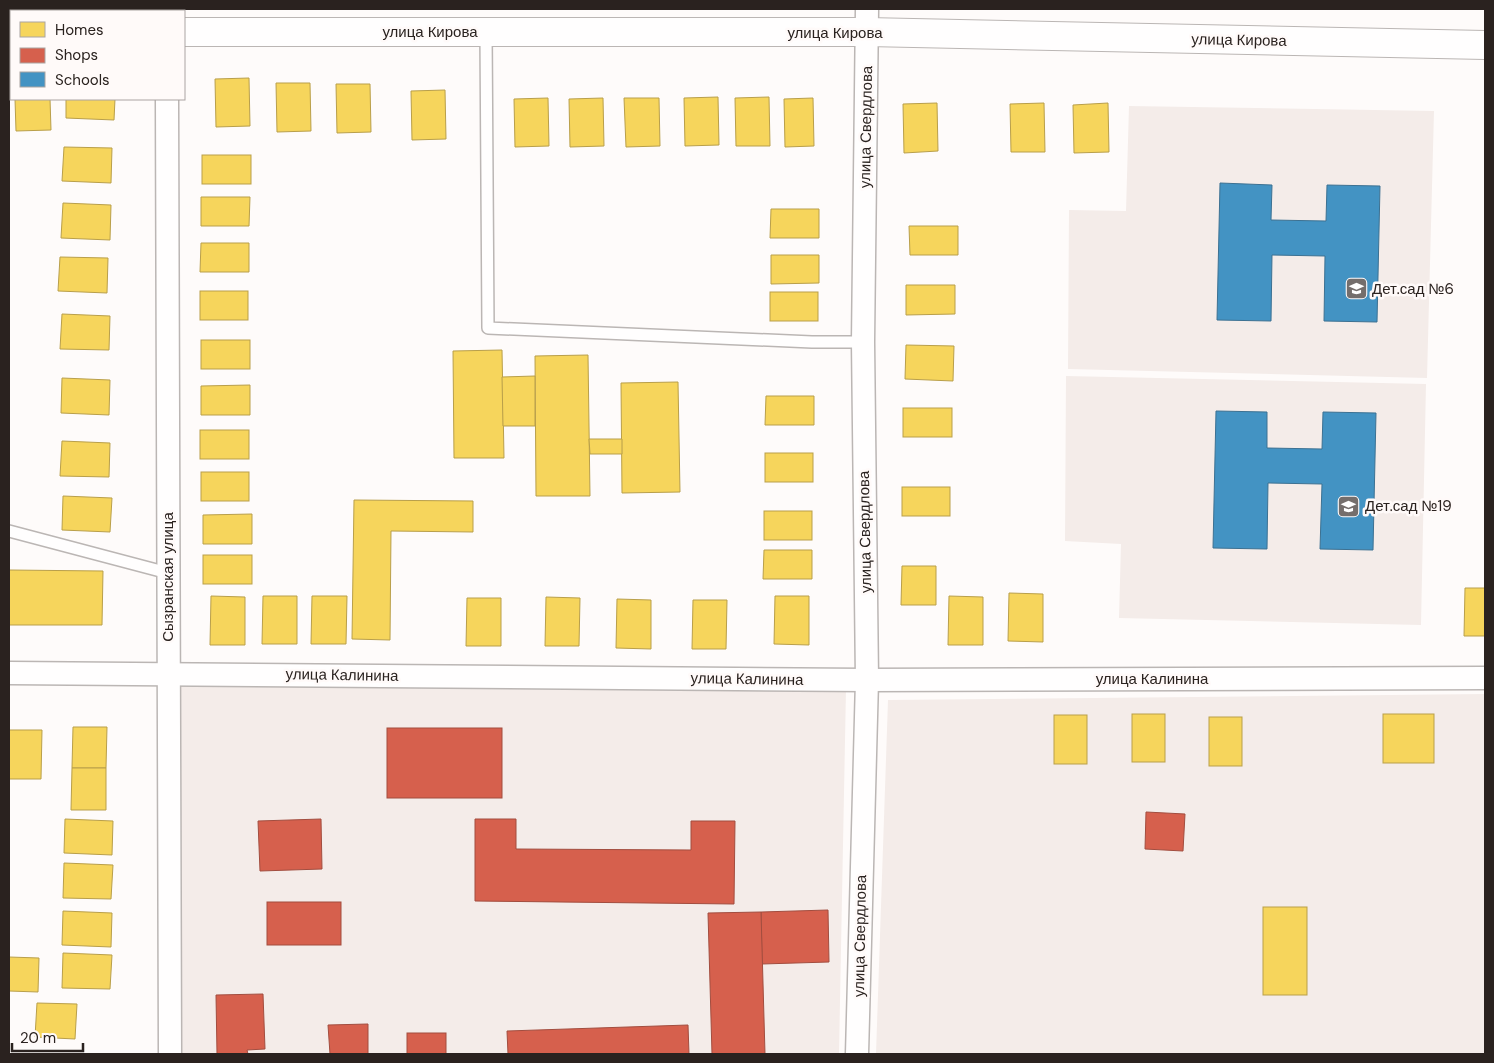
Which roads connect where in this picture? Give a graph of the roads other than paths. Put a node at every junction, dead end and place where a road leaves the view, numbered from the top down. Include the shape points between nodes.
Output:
1 (867, 20) edge
2 (185, 32) edge
3 (486, 32) junction
4 (1485, 45) edge
5 (167, 100) edge
6 (862, 342) junction
7 (9, 531) edge
8 (168, 573) junction
9 (9, 673) edge
10 (169, 674) junction
11 (1485, 678) edge
12 (867, 680) junction
13 (170, 1054) edge
14 (857, 1054) edge

1 - 3 street, улица Кирова
1 - 4 street, улица Кирова
1 - 6 street, улица Свердлова
2 - 3 street, улица Кирова
3 - 6 lane via 488,328
5 - 8 street, Сызранская улица
6 - 12 street, улица Свердлова
7 - 8 lane
8 - 10 street, Сызранская улица
9 - 10 street, улица Калинина
10 - 12 street, улица Калинина
10 - 13 street, Сызранская улица
11 - 12 street, улица Калинина
12 - 14 street, улица Свердлова

